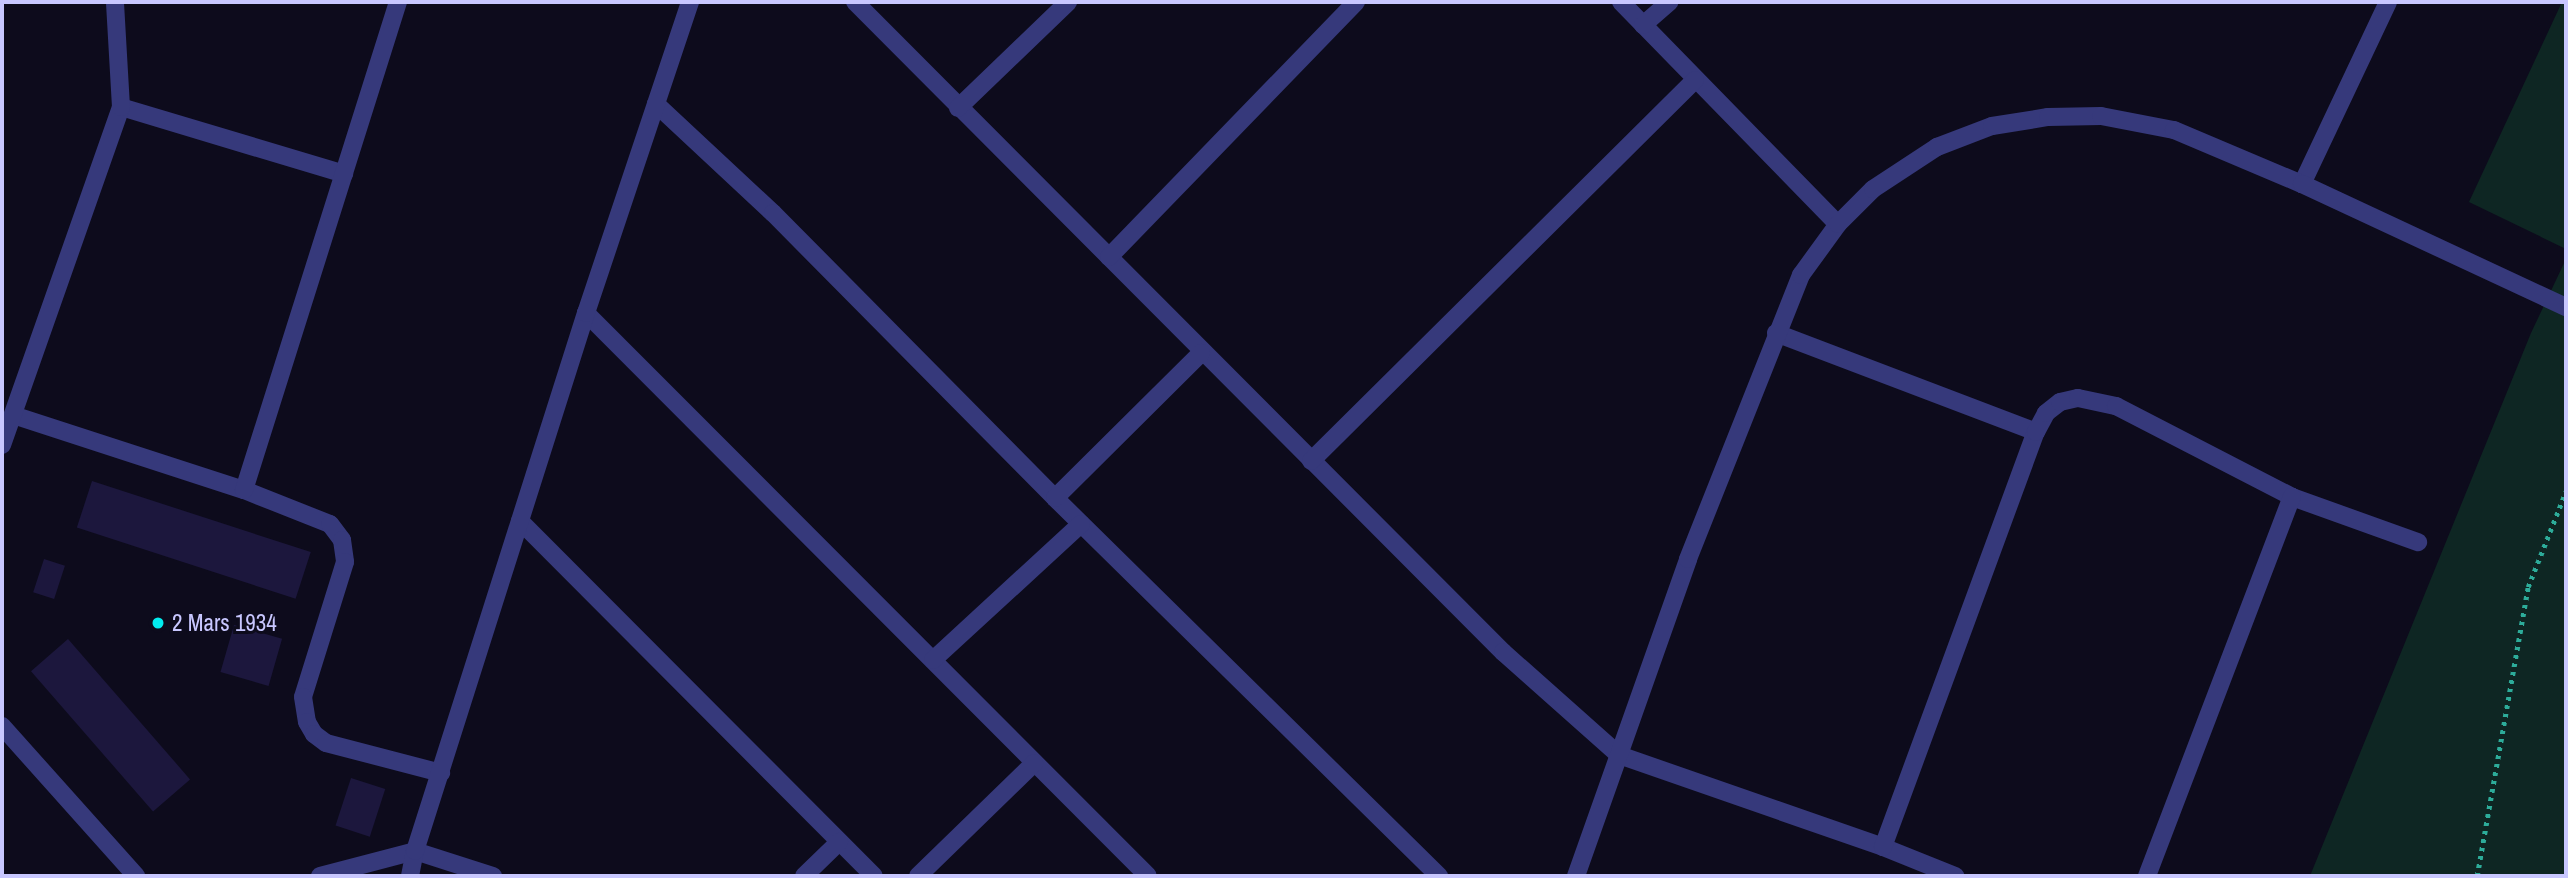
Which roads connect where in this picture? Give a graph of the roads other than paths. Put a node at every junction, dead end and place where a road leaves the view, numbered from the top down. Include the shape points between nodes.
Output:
1 (115, 2) edge
2 (398, 2) edge
3 (690, 2) edge
4 (855, 2) edge
5 (1068, 2) edge
6 (1356, 2) edge
7 (1621, 2) edge
8 (1669, 2) edge
9 (2388, 2) edge
10 (1643, 25) junction
11 (1695, 80) junction
12 (656, 104) junction
13 (121, 107) junction
14 (958, 108) junction
15 (344, 174) junction
16 (2302, 184) junction
17 (1838, 224) junction
18 (1109, 257) junction
19 (2566, 307) edge
20 (586, 313) junction
21 (1776, 334) junction
22 (1201, 353) junction
23 (13, 415) junction
24 (2036, 432) junction
25 (2, 445) edge
26 (1311, 461) junction
27 (244, 490) junction
28 (2292, 497) junction
29 (1055, 498) junction
30 (520, 520) junction
31 (1081, 524) junction
32 (2418, 541) dead end
33 (933, 660) junction
34 (2, 726) edge
35 (1619, 755) junction
36 (1034, 762) junction
37 (441, 773) junction
38 (839, 842) junction
39 (1883, 847) junction
40 (415, 851) junction
41 (136, 876) edge
42 (320, 876) edge
43 (410, 876) edge
44 (493, 876) edge
45 (804, 876) edge
46 (874, 876) edge
47 (918, 876) edge
48 (1148, 876) edge
49 (1439, 876) edge
50 (1576, 876) edge
51 (1955, 876) edge
52 (2147, 876) edge

1 - 13 street
2 - 15 street
3 - 12 street
4 - 14 street
5 - 14 street
6 - 18 street
7 - 10 street
8 - 10 street
9 - 16 street
10 - 11 street
11 - 17 street
11 - 26 street
12 - 20 street
12 - 29 street via 773,214
13 - 15 street
13 - 23 street
14 - 18 street
15 - 27 street
16 - 17 street via 2174,130 2101,116 2049,117 1992,126 1937,147 1873,189
16 - 19 street
17 - 21 street via 1801,275
18 - 22 street
20 - 30 street
20 - 33 street
21 - 24 street
21 - 35 street via 1688,559
22 - 26 street
22 - 29 street
23 - 25 street
23 - 27 street
24 - 28 street via 2046,413 2060,402 2096,400
24 - 39 street
26 - 35 street via 1503,652
27 - 37 street via 330,524 346,552 303,697 314,734 326,743
28 - 32 street
28 - 52 street
29 - 31 street
30 - 37 street
30 - 38 street
31 - 33 street
31 - 49 street
33 - 36 street
34 - 41 street
35 - 39 street
35 - 50 street
36 - 47 street
36 - 48 street
37 - 40 street
38 - 45 street
38 - 46 street
39 - 51 street
40 - 42 street
40 - 43 street
40 - 44 street

